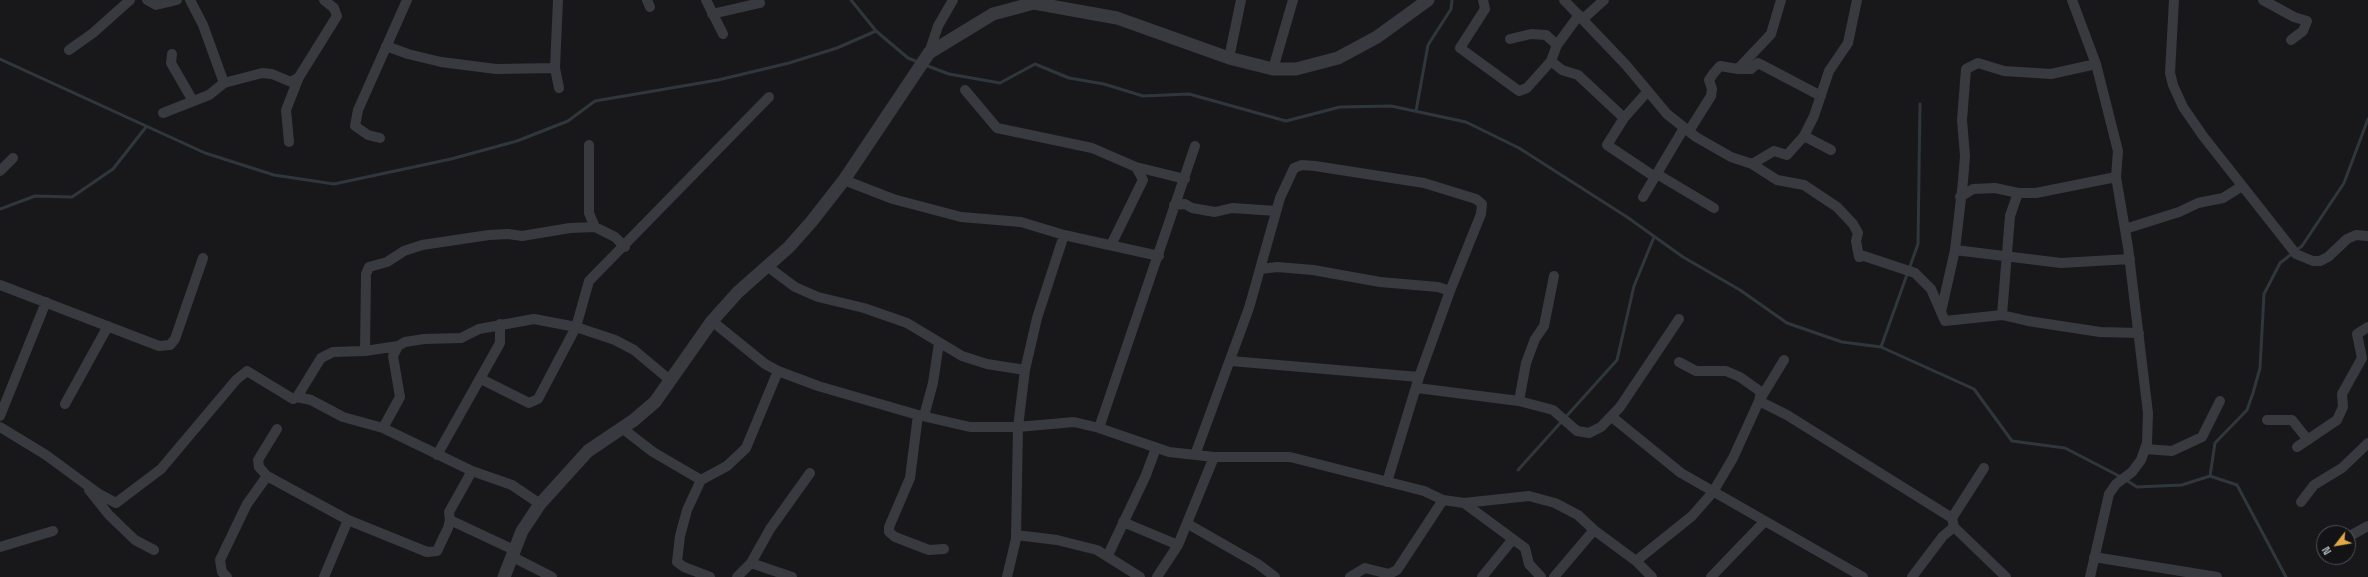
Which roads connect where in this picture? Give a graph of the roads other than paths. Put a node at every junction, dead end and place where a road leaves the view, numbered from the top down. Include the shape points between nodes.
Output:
1 (130, 0) edge
2 (147, 0) edge
3 (177, 0) edge
4 (190, 0) edge
5 (324, 0) edge
6 (407, 0) edge
7 (558, 0) edge
8 (706, 0) edge
9 (953, 0) edge
10 (1242, 0) edge
11 (1293, 0) edge
12 (1428, 0) edge
13 (1483, 0) edge
14 (1564, 0) edge
15 (1604, 0) edge
16 (1781, 0) edge
17 (1857, 0) edge
18 (2072, 0) edge
19 (2174, 0) edge
20 (2263, 0) edge
21 (1034, 1) edge
22 (760, 3) dead end
23 (712, 14) junction
24 (1581, 17) junction
25 (723, 34) dead end
26 (1510, 39) dead end
27 (2291, 40) dead end
28 (1557, 45) junction
29 (386, 46) junction
30 (69, 50) dead end
31 (929, 53) junction
32 (172, 54) dead end
33 (1229, 58) junction
34 (1551, 61) junction
35 (2096, 64) junction
36 (555, 68) junction
37 (1273, 69) junction
38 (1738, 69) junction
39 (299, 77) junction
40 (224, 83) junction
41 (559, 88) dead end
42 (965, 90) dead end
43 (1648, 91) junction
44 (1821, 96) junction
45 (769, 97) dead end
46 (193, 101) junction
47 (163, 113) dead end
48 (1624, 118) junction
49 (1686, 129) junction
50 (1804, 136) junction
51 (380, 138) dead end
52 (289, 142) dead end
53 (589, 145) dead end
54 (1195, 146) dead end
55 (1831, 150) dead end
56 (13, 158) dead end
57 (1752, 164) junction
58 (1136, 167) junction
59 (0, 171) edge
60 (1656, 176) junction
61 (2116, 177) junction
62 (844, 180) junction
63 (1185, 180) junction
64 (1963, 181) junction
65 (2242, 186) junction
66 (1973, 189) junction
67 (2018, 193) junction
68 (1643, 197) dead end
69 (1960, 197) junction
70 (1174, 205) junction
71 (1714, 208) dead end
72 (1276, 211) junction
73 (595, 227) junction
74 (2125, 229) junction
75 (1064, 235) junction
76 (2368, 236) edge
77 (1111, 244) junction
78 (625, 246) junction
79 (1955, 250) junction
80 (1159, 256) junction
81 (2006, 257) junction
82 (203, 258) dead end
83 (2130, 260) junction
84 (768, 266) junction
85 (1261, 269) junction
86 (1554, 276) dead end
87 (0, 285) edge
88 (1450, 291) junction
89 (46, 302) junction
90 (1941, 312) junction
91 (2002, 315) junction
92 (1680, 319) dead end
93 (712, 321) junction
94 (500, 324) junction
95 (108, 326) junction
96 (576, 327) junction
97 (2368, 327) edge
98 (2139, 333) junction
99 (939, 343) junction
100 (398, 346) junction
101 (365, 351) junction
102 (1784, 360) dead end
103 (1231, 361) junction
104 (1679, 362) dead end
105 (1025, 370) junction
106 (778, 371) junction
107 (1419, 377) junction
108 (481, 379) junction
109 (671, 381) junction
110 (1417, 388) junction
111 (297, 397) junction
112 (1519, 401) junction
113 (1759, 401) junction
114 (2220, 401) dead end
115 (65, 404) dead end
116 (0, 416) edge
117 (921, 416) junction
118 (1612, 417) junction
119 (2267, 420) dead end
120 (0, 427) edge
121 (1018, 427) junction
122 (383, 428) junction
123 (622, 428) junction
124 (1099, 428) junction
125 (278, 429) dead end
126 (2308, 440) junction
127 (2368, 444) edge
128 (2297, 447) dead end
129 (1156, 448) junction
130 (2145, 449) junction
131 (437, 455) junction
132 (1195, 455) junction
133 (1214, 457) junction
134 (1984, 468) dead end
135 (472, 471) junction
136 (810, 473) dead end
137 (267, 476) junction
138 (701, 480) junction
139 (1387, 482) junction
140 (87, 486) junction
141 (1713, 492) junction
142 (1443, 500) junction
143 (2301, 502) dead end
144 (1464, 503) junction
145 (540, 504) junction
146 (348, 520) junction
147 (450, 520) junction
148 (1765, 521) junction
149 (1123, 522) junction
150 (1953, 522) junction
151 (1188, 524) junction
152 (2368, 526) edge
153 (1594, 530) junction
154 (53, 531) dead end
155 (2356, 533) edge
156 (1016, 535) junction
157 (1513, 539) junction
158 (1178, 545) junction
159 (0, 547) edge
160 (944, 549) dead end
161 (154, 550) dead end
162 (512, 553) junction
163 (1108, 556) junction
164 (2094, 557) junction
165 (1636, 561) junction
166 (751, 563) junction
167 (1395, 574) edge
168 (1139, 576) edge
169 (227, 577) edge
170 (324, 577) edge
171 (504, 577) edge
172 (552, 577) edge
173 (710, 577) edge
174 (737, 577) edge
175 (792, 577) edge
176 (1007, 577) edge
177 (1156, 577) edge
178 (1275, 577) edge
179 (1350, 577) edge
180 (1482, 577) edge
181 (1541, 577) edge
182 (1554, 577) edge
183 (1652, 577) edge
184 (1711, 577) edge
185 (1863, 577) edge
186 (1912, 577) edge
187 (2006, 577) edge
188 (2090, 577) edge
189 (2217, 577) edge

1 - 30 street via 94,33
2 - 3 street via 156,5
4 - 40 street via 203,25
5 - 39 street via 334,8 337,16
6 - 29 street
7 - 36 street
8 - 23 street
9 - 31 street via 938,26
10 - 33 street
11 - 37 street
12 - 37 street via 1377,37 1338,58 1296,69
13 - 34 street via 1485,9 1460,48 1519,91 1527,88
14 - 24 street
15 - 24 street
16 - 38 street via 1771,34
17 - 44 street via 1848,43 1830,71
18 - 35 street
19 - 65 street via 2170,42 2170,73 2173,85 2183,107
20 - 27 street via 2307,21 2303,31
21 - 31 street via 993,14
21 - 33 street via 1117,18
22 - 23 street
23 - 25 street
24 - 28 street
24 - 43 street
26 - 28 street via 1531,34 1546,34
28 - 34 street
29 - 36 street via 441,62 496,69
29 - 51 street via 358,110 355,126 368,135
31 - 62 street
32 - 46 street via 171,63
33 - 37 street
34 - 48 street via 1562,70 1578,75
35 - 61 street via 2118,151
35 - 64 street via 2051,74 2004,70 1978,63 1966,69 1962,120 1965,156
36 - 41 street
38 - 44 street via 1751,69 1758,63
38 - 49 street via 1720,66 1713,74 1709,80 1712,89 1710,96
39 - 40 street via 291,82 272,74 262,73
39 - 52 street via 286,110
40 - 46 street via 209,95
42 - 58 street via 997,128 1092,148
43 - 48 street
43 - 49 street via 1667,114
44 - 50 street
45 - 78 street
46 - 47 street
48 - 60 street via 1607,145
49 - 57 street via 1731,157
49 - 60 street
50 - 55 street
50 - 57 street via 1787,155 1774,151
53 - 73 street via 589,206
54 - 63 street
56 - 59 street
57 - 90 street via 1777,180 1804,185 1837,207 1858,233 1856,241 1859,257 1864,256 1915,273 1931,289
58 - 63 street
58 - 77 street via 1143,180
60 - 68 street
60 - 71 street
61 - 67 street via 2036,193
61 - 74 street
62 - 75 street via 894,199 961,217 1022,222
62 - 84 street via 812,221
63 - 70 street
64 - 66 street
64 - 69 street
65 - 74 street via 2223,198 2198,203
65 - 76 street via 2294,252 2313,261 2328,257 2347,239 2356,235
66 - 67 street via 1995,188
66 - 69 street
67 - 81 street via 2010,216
69 - 79 street
70 - 72 street via 1185,204 1192,208 1215,212 1232,208
70 - 80 street
72 - 85 street
72 - 88 street via 1294,168 1302,164 1424,183 1476,199 1482,204 1482,214
73 - 78 street via 615,237
73 - 101 street via 570,228 522,236 489,235 422,245 404,251 387,262 369,267 366,274
74 - 83 street
75 - 77 street
75 - 105 street via 1037,318
77 - 80 street
78 - 96 street via 589,281
79 - 81 street
79 - 90 street
80 - 124 street
81 - 83 street via 2061,263
81 - 91 street
82 - 95 street via 175,339 170,345 159,346
83 - 98 street
84 - 93 street via 738,292
84 - 99 street via 795,287 818,297 864,308 907,323
85 - 88 street via 1277,267 1313,270 1380,282 1438,287
85 - 103 street
86 - 112 street via 1544,326 1535,339 1526,363
87 - 89 street
88 - 107 street
89 - 95 street
89 - 116 street
90 - 91 street via 1945,321
91 - 98 street via 2100,332
92 - 118 street
93 - 106 street via 765,364
93 - 109 street
94 - 96 street via 534,319
94 - 100 street via 479,329 461,338 424,339
94 - 108 street via 500,343
95 - 115 street
96 - 108 street via 534,402
96 - 109 street via 615,340 634,350
97 - 126 street via 2358,334 2362,358 2342,394 2344,407 2337,420
98 - 130 street via 2148,413
99 - 105 street via 962,356 986,364
99 - 117 street via 933,383
100 - 101 street
100 - 122 street via 393,356 400,397
101 - 111 street via 326,354
102 - 113 street
103 - 107 street
103 - 132 street
104 - 113 street via 1696,371 1726,371 1740,377 1761,392
105 - 121 street
106 - 117 street via 818,386
106 - 138 street via 746,448 727,466
107 - 110 street
108 - 131 street
109 - 123 street via 655,402
110 - 112 street
110 - 139 street
111 - 122 street via 311,400 343,417
111 - 140 street via 293,399 247,371 236,380 161,469 126,497 116,503
112 - 118 street via 1553,410 1577,431 1589,433
113 - 141 street via 1734,458
113 - 150 street via 1787,415
114 - 130 street via 2202,437 2172,451
117 - 121 street via 970,427
117 - 160 street via 910,478 889,527 890,532 907,542 929,550
118 - 141 street via 1681,473
119 - 126 street via 2292,420
120 - 140 street via 46,455
121 - 124 street via 1074,422
121 - 156 street
122 - 131 street
123 - 138 street via 653,452
123 - 145 street via 588,452
124 - 129 street
125 - 137 street via 258,460 259,467
126 - 128 street
127 - 143 street via 2342,468 2314,485
129 - 132 street
129 - 149 street
130 - 164 street via 2141,460 2132,472 2116,484 2107,501
131 - 135 street
132 - 133 street
133 - 139 street via 1290,457
133 - 151 street
134 - 150 street
135 - 145 street via 512,486
135 - 147 street via 449,512
136 - 166 street via 770,529
137 - 146 street
137 - 169 street via 247,504 220,560 222,572
138 - 173 street via 687,510 676,559 684,568
139 - 142 street via 1424,491
140 - 161 street via 109,516 135,540
141 - 148 street
141 - 165 street via 1692,516
142 - 144 street
142 - 167 street
144 - 153 street via 1529,496 1555,503 1578,515
144 - 157 street
145 - 162 street
146 - 147 street via 434,553 437,552
146 - 170 street
147 - 162 street
148 - 184 street
148 - 185 street
149 - 158 street
149 - 163 street
150 - 186 street
150 - 187 street
151 - 158 street
151 - 178 street via 1258,564
152 - 155 street
153 - 165 street
153 - 182 street
154 - 159 street
156 - 163 street via 1057,540 1097,550
156 - 176 street
157 - 180 street
157 - 181 street via 1525,548 1528,564
158 - 177 street
162 - 171 street
162 - 172 street
163 - 168 street
164 - 188 street
164 - 189 street
165 - 183 street
166 - 174 street
166 - 175 street
167 - 179 street via 1365,568

